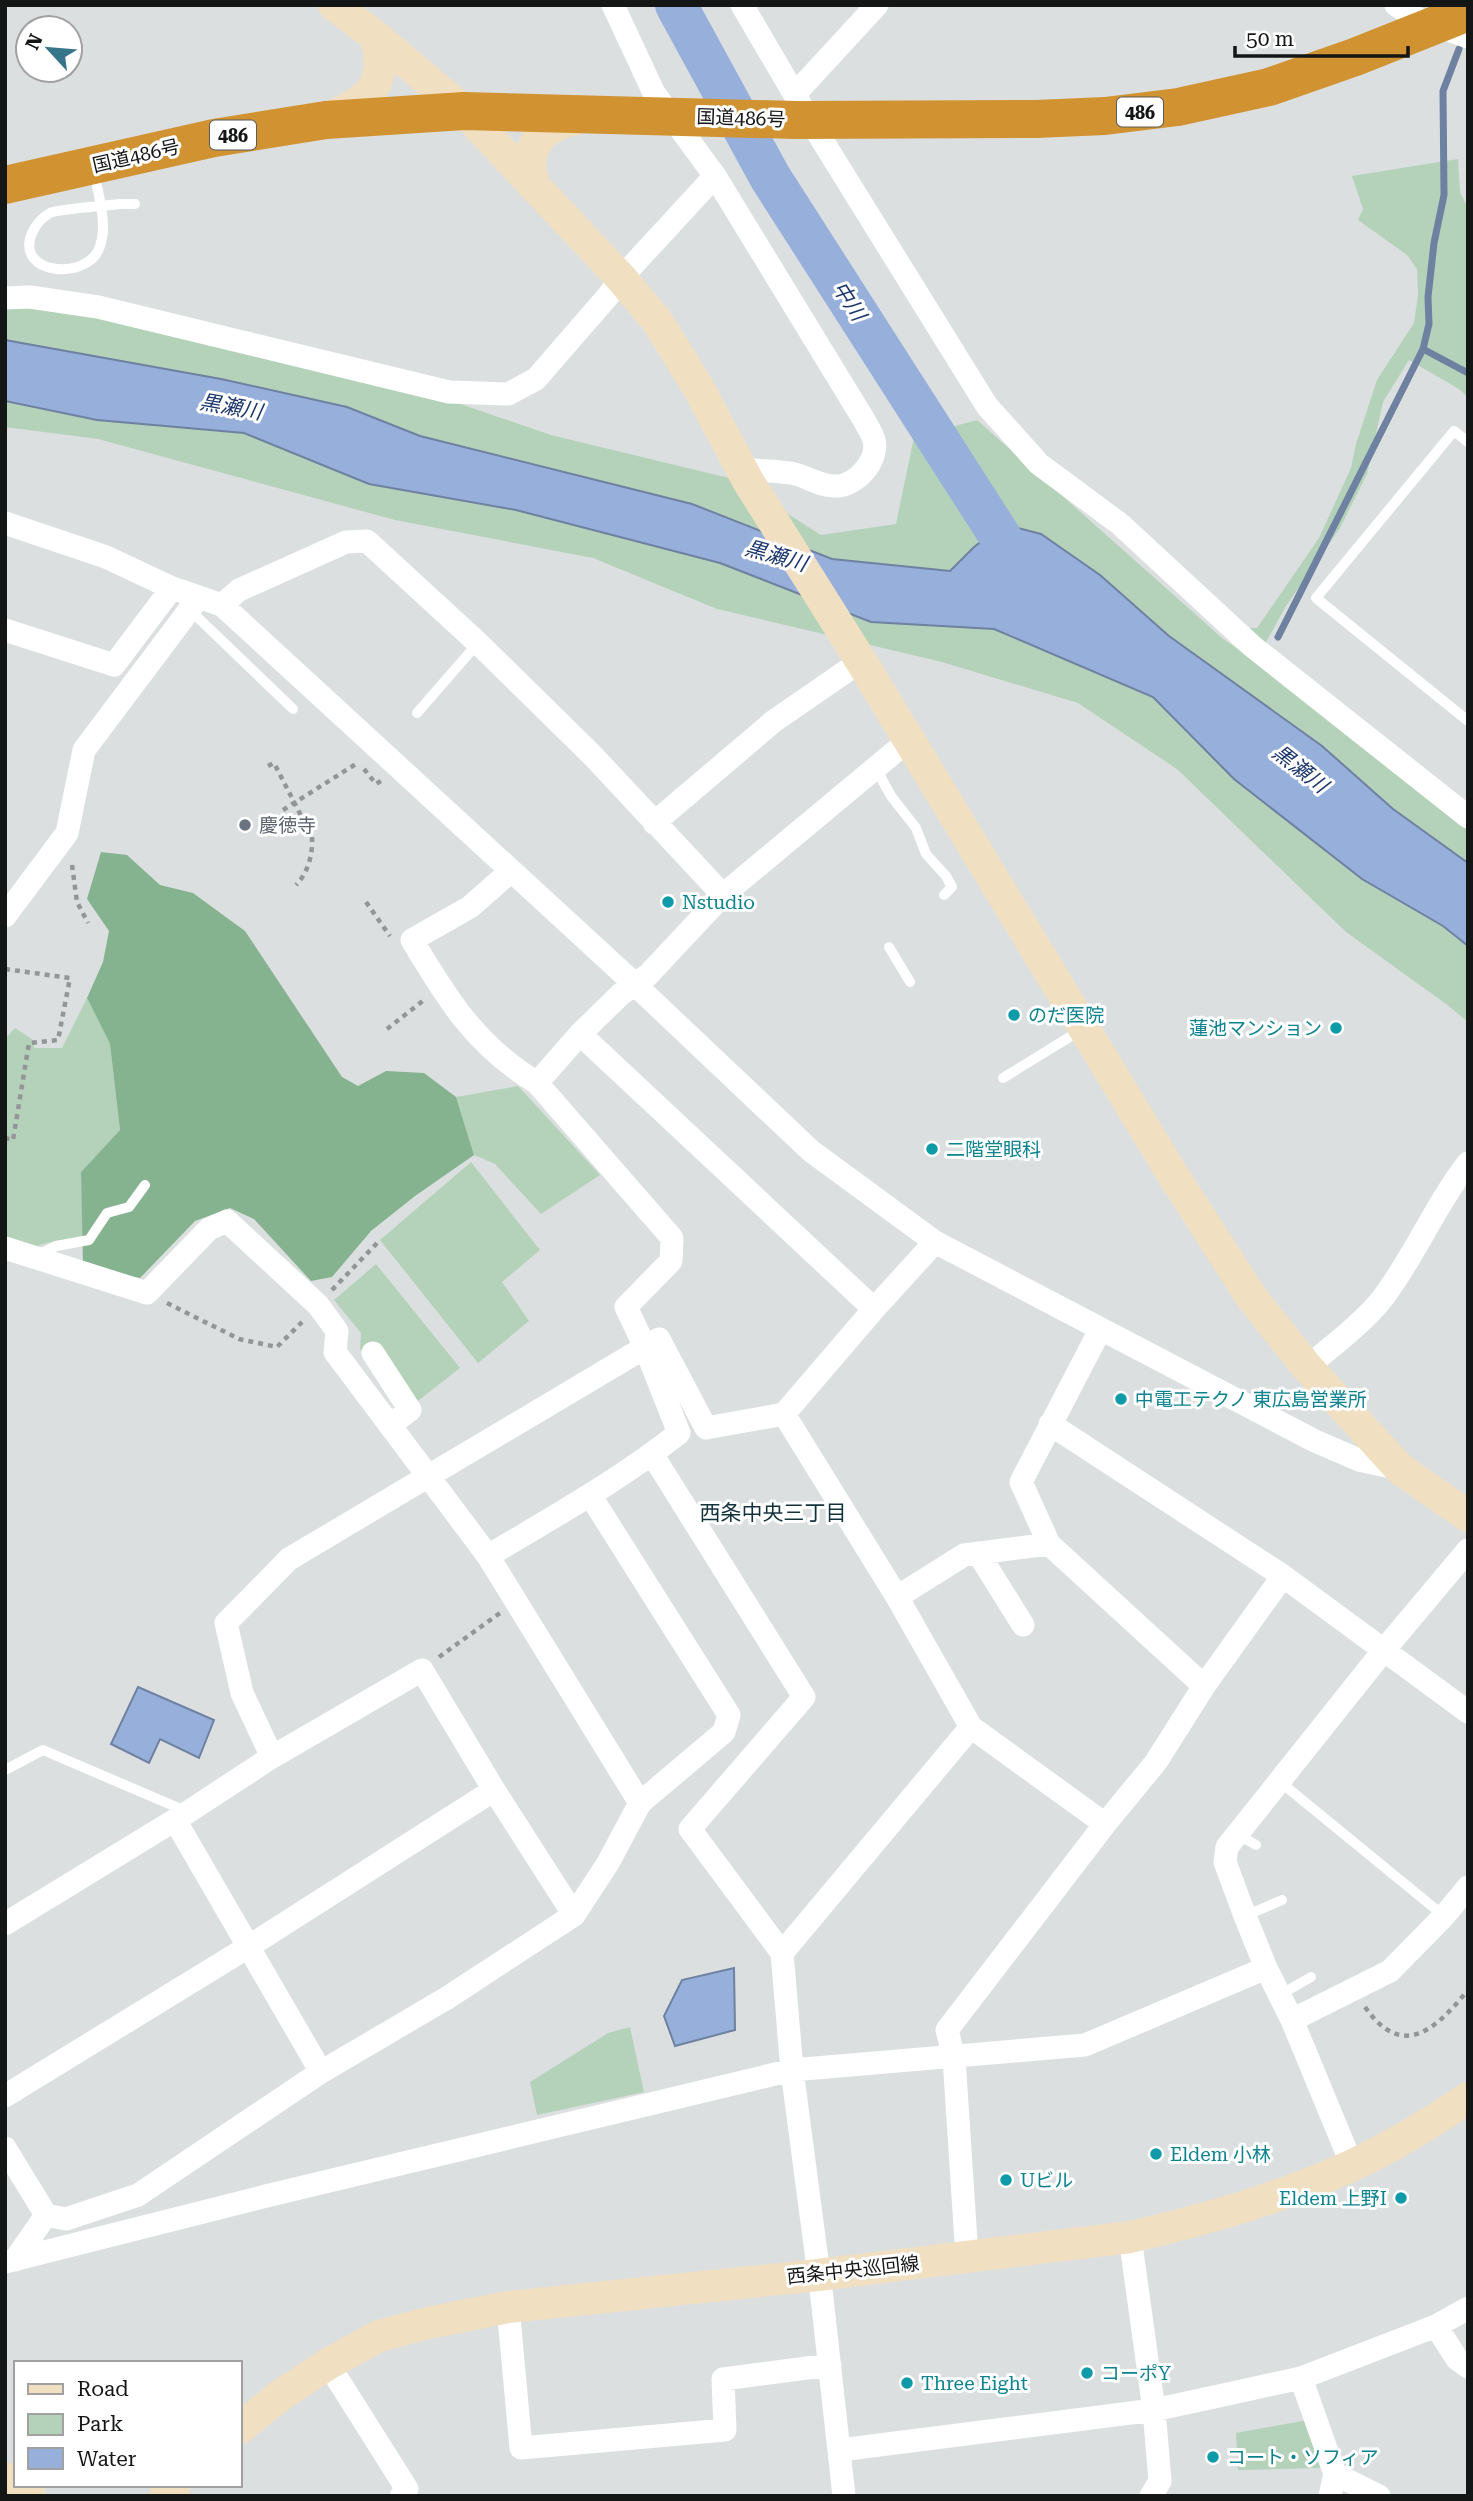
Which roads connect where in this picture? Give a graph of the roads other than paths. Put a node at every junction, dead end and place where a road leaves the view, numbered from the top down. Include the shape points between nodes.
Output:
1 (334, 5) edge
2 (613, 5) edge
3 (742, 5) edge
4 (877, 5) edge
5 (1395, 5) edge
6 (1457, 25) edge
7 (375, 36) junction
8 (464, 111) junction
9 (800, 111) junction
10 (596, 115) junction
11 (678, 116) junction
12 (326, 120) junction
13 (93, 165) junction
14 (715, 176) junction
15 (5, 185) edge
16 (535, 187) junction
17 (135, 204) dead end
18 (621, 278) junction
19 (5, 298) edge
20 (1468, 442) edge
21 (745, 475) junction
22 (5, 523) edge
23 (172, 588) junction
24 (194, 604) junction
25 (222, 605) junction
26 (5, 629) edge
27 (478, 642) junction
28 (861, 661) junction
29 (293, 709) dead end
30 (417, 713) dead end
31 (1468, 722) edge
32 (909, 740) junction
33 (875, 767) junction
34 (1468, 817) edge
35 (654, 823) junction
36 (511, 871) junction
37 (723, 894) junction
38 (944, 895) dead end
39 (5, 916) edge
40 (889, 947) dead end
41 (910, 982) dead end
42 (633, 984) junction
43 (1084, 1029) junction
44 (580, 1034) junction
45 (1003, 1078) dead end
46 (537, 1083) junction
47 (1468, 1163) edge
48 (145, 1185) dead end
49 (935, 1242) junction
50 (5, 1248) edge
51 (34, 1258) junction
52 (874, 1308) junction
53 (1100, 1330) junction
54 (645, 1347) junction
55 (373, 1353) dead end
56 (1307, 1367) junction
57 (784, 1414) junction
58 (1050, 1424) junction
59 (390, 1425) junction
60 (652, 1454) junction
61 (1401, 1469) junction
62 (428, 1478) junction
63 (590, 1495) junction
64 (1468, 1516) edge
65 (1049, 1544) junction
66 (1468, 1550) edge
67 (978, 1553) junction
68 (488, 1556) junction
69 (1283, 1576) junction
70 (897, 1597) junction
71 (1023, 1625) dead end
72 (1384, 1650) junction
73 (1204, 1686) junction
74 (1468, 1712) edge
75 (971, 1727) junction
76 (272, 1757) junction
77 (5, 1770) edge
78 (1279, 1781) junction
79 (494, 1790) junction
80 (640, 1803) junction
81 (181, 1816) junction
82 (1105, 1824) junction
83 (1468, 1887) edge
84 (1282, 1900) dead end
85 (574, 1915) junction
86 (1245, 1916) junction
87 (1444, 1916) junction
88 (5, 1924) edge
89 (248, 1947) junction
90 (782, 1953) junction
91 (1266, 1968) junction
92 (1311, 1977) dead end
93 (1280, 1994) junction
94 (1292, 2020) junction
95 (954, 2058) junction
96 (792, 2070) junction
97 (321, 2072) junction
98 (5, 2096) edge
99 (1468, 2098) edge
100 (5, 2148) edge
101 (1352, 2165) junction
102 (46, 2215) junction
103 (1130, 2237) junction
104 (967, 2257) junction
105 (10, 2261) edge
106 (818, 2275) junction
107 (508, 2307) junction
108 (1468, 2308) edge
109 (1436, 2326) junction
110 (328, 2364) junction
111 (830, 2365) junction
112 (1468, 2367) edge
113 (1301, 2378) junction
114 (1154, 2410) junction
115 (242, 2426) edge
116 (840, 2450) junction
117 (1333, 2485) edge
118 (401, 2496) edge
119 (844, 2496) edge
120 (1151, 2496) edge
121 (1379, 2496) edge

1 - 7 street
2 - 11 street via 654,93
3 - 9 street
4 - 9 street
5 - 6 street via 1420,20
6 - 9 highway, 国道486号 / 486 via 1269,87 1178,107 1036,119
7 - 8 street
7 - 12 street via 380,54 377,81 359,104
8 - 10 highway, 国道486号 / 486
8 - 12 highway, 国道486号 / 486
8 - 16 street
9 - 11 highway, 国道486号 / 486
9 - 34 street via 987,406 1039,464 1120,524 1252,646
10 - 11 highway, 国道486号 / 486
10 - 16 street via 555,125 538,139 529,159
11 - 14 street
12 - 13 highway, 国道486号 / 486 via 214,138
13 - 15 highway, 国道486号 / 486
13 - 17 lane via 104,226 100,248 91,259 66,270 38,263 30,252 30,239 37,223 52,212 81,209 118,204
14 - 18 street
14 - 21 street via 875,441 872,460 862,473 839,486 794,474
16 - 18 street
18 - 19 street via 536,379 508,394 449,392 98,307
18 - 21 street via 657,321
20 - 31 lane via 1454,431 1315,598
21 - 28 street
22 - 23 street via 106,557
23 - 24 street
23 - 26 street via 114,665
24 - 25 street
24 - 29 lane
24 - 39 street via 84,750 67,833
25 - 27 street via 239,590 346,542 367,541
25 - 36 street
27 - 30 lane
27 - 35 street
28 - 32 street
28 - 35 street via 774,721
32 - 33 street
32 - 43 street
33 - 37 street
33 - 38 lane via 916,828 926,854 952,887
35 - 37 street
36 - 42 street
36 - 46 street via 470,907 411,940 468,1027 510,1067
37 - 42 street via 648,975
40 - 41 lane
42 - 44 street
42 - 49 street via 811,1151
43 - 45 lane
43 - 56 street via 1252,1298
44 - 46 street
44 - 52 street
46 - 54 street via 672,1238 671,1261 626,1307
47 - 56 street via 1381,1300
48 - 51 lane via 129,1207 107,1213 89,1240 56,1245
49 - 52 street
49 - 53 street
50 - 51 street
51 - 59 street via 147,1293 209,1229 227,1221 318,1305 337,1331 335,1352
52 - 57 street
53 - 58 street
53 - 61 street via 1315,1441 1359,1460
54 - 57 street via 659,1339 706,1428
54 - 60 street via 679,1433
54 - 62 street
55 - 59 street via 410,1410
56 - 61 street
57 - 70 street
58 - 65 street via 1021,1482
58 - 69 street
59 - 62 street
60 - 63 street
60 - 90 street via 804,1697 690,1829
61 - 64 street
62 - 68 street
62 - 76 street via 289,1559 226,1623 242,1693
63 - 68 street
63 - 80 street via 729,1715 724,1732
65 - 67 street
65 - 73 street
66 - 72 street
67 - 70 street via 964,1555
67 - 71 street
68 - 80 street
69 - 72 street
69 - 73 street
70 - 75 street
72 - 74 street
72 - 78 street
73 - 82 street via 1156,1762
75 - 82 street
75 - 90 street
76 - 79 street via 422,1670
76 - 81 street
77 - 81 lane via 43,1750
78 - 86 street via 1247,1839 1227,1847 1225,1862
78 - 87 lane
79 - 85 street
79 - 89 street
80 - 85 street
81 - 88 street
81 - 89 street
82 - 95 street via 947,2030
83 - 87 street
84 - 86 lane
85 - 97 street via 447,1998
86 - 91 street
87 - 94 street via 1390,1971
89 - 97 street
89 - 98 street
90 - 96 street
91 - 93 street
91 - 95 street via 1086,2045
92 - 93 lane
93 - 94 street
94 - 101 street
95 - 96 street
95 - 104 street
96 - 105 street
96 - 106 street
97 - 102 street via 138,2195 66,2219
99 - 101 street, 西条中央巡回線
100 - 102 street
101 - 103 street, 西条中央巡回線 via 1281,2194
102 - 105 street
103 - 104 street, 西条中央巡回線
103 - 114 street
104 - 106 street, 西条中央巡回線
106 - 107 street, 西条中央巡回線
106 - 111 street
107 - 110 street, 西条中央巡回線 via 379,2336
107 - 111 street via 521,2448 725,2430 723,2379
108 - 109 street
109 - 112 street via 1457,2359
109 - 113 street
110 - 115 street, 西条中央巡回線
110 - 118 street via 407,2489
111 - 116 street
113 - 114 street
113 - 117 street
114 - 116 street
114 - 120 street via 1160,2481
116 - 119 street
117 - 121 street

